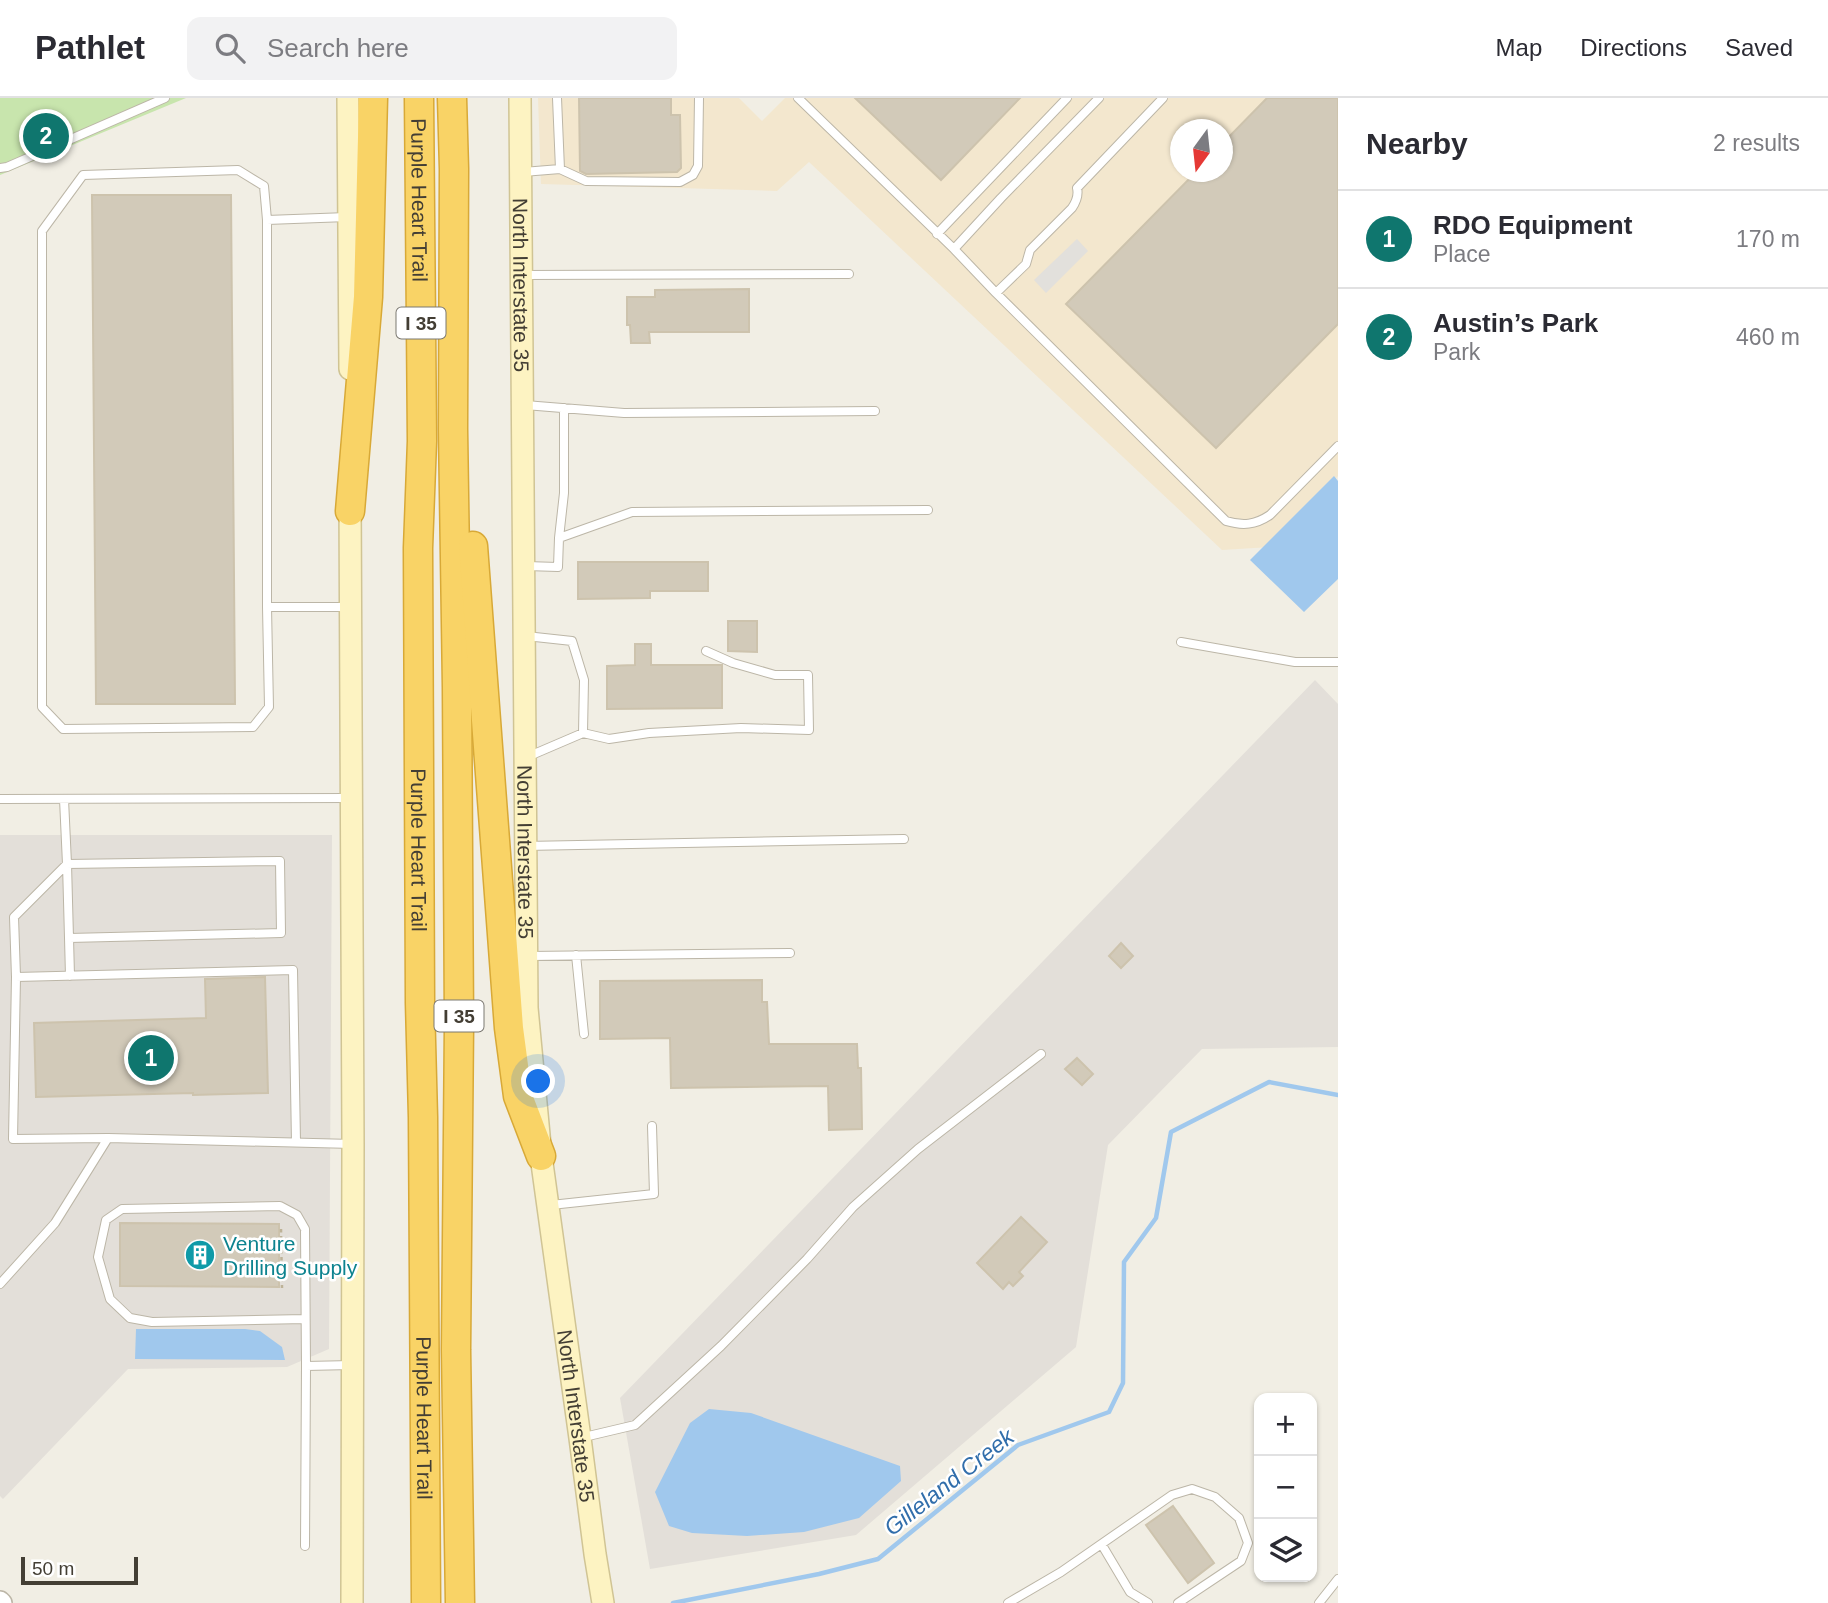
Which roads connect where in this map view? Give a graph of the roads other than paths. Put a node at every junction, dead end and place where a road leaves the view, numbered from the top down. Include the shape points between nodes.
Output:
1 (165, 98) edge
2 (348, 98) edge
3 (373, 98) edge
4 (419, 98) edge
5 (452, 98) edge
6 (465, 98) edge
7 (520, 98) edge
8 (557, 98) edge
9 (699, 98) edge
10 (798, 98) edge
11 (1067, 98) edge
12 (1099, 98) edge
13 (1163, 98) edge
14 (0, 168) edge
15 (454, 169) junction
16 (560, 169) junction
17 (520, 172) junction
18 (350, 216) junction
19 (267, 220) junction
20 (937, 234) junction
21 (954, 249) junction
22 (849, 274) dead end
23 (521, 275) junction
24 (996, 293) junction
25 (522, 405) junction
26 (564, 408) junction
27 (875, 411) dead end
28 (453, 429) junction
29 (1338, 446) edge
30 (928, 510) dead end
31 (351, 511) junction
32 (559, 538) junction
33 (523, 566) junction
34 (267, 607) junction
35 (352, 607) junction
36 (523, 636) junction
37 (1181, 642) dead end
38 (706, 650) dead end
39 (1338, 662) edge
40 (583, 733) junction
41 (524, 758) junction
42 (0, 799) edge
43 (64, 799) junction
44 (351, 799) junction
45 (904, 839) dead end
46 (525, 846) junction
47 (67, 864) junction
48 (68, 938) junction
49 (790, 953) dead end
50 (576, 955) junction
51 (526, 956) junction
52 (70, 976) junction
53 (16, 977) junction
54 (584, 1034) dead end
55 (1041, 1054) dead end
56 (652, 1126) dead end
57 (108, 1138) junction
58 (296, 1142) junction
59 (353, 1144) junction
60 (541, 1156) junction
61 (548, 1206) junction
62 (0, 1284) edge
63 (305, 1319) junction
64 (352, 1364) junction
65 (306, 1366) junction
66 (580, 1438) junction
67 (1102, 1545) junction
68 (305, 1546) dead end
69 (1338, 1579) edge
70 (603, 1600) edge
71 (352, 1603) edge
72 (426, 1603) edge
73 (460, 1603) edge
74 (1008, 1603) edge
75 (1148, 1603) edge
76 (1178, 1603) edge
77 (1319, 1603) edge

1 - 14 lane
2 - 18 main road
3 - 31 highway via 368,297
4 - 72 highway, Purple Heart Trail / I 35
5 - 15 highway, Purple Heart Trail / I 35
6 - 15 highway
7 - 17 main road, North Interstate 35
8 - 16 lane
9 - 16 lane via 698,166 680,182 586,181
10 - 20 lane
11 - 20 lane
12 - 21 lane
13 - 24 lane via 1077,188 1072,208
15 - 28 highway, Purple Heart Trail / I 35
16 - 17 lane
17 - 23 main road, North Interstate 35
18 - 19 lane
18 - 31 main road
19 - 34 lane
19 - 34 lane via 264,186 239,170 83,175 42,231 42,707 63,729 253,727 269,706
20 - 21 lane
21 - 24 lane
22 - 23 lane
23 - 25 main road, North Interstate 35
24 - 29 lane via 1226,521 1260,522
25 - 26 lane
25 - 33 main road, North Interstate 35
26 - 27 lane via 624,413
26 - 32 lane
28 - 60 highway via 470,517 509,1028 518,1096
28 - 73 highway, Purple Heart Trail / I 35
30 - 32 lane via 632,512
31 - 35 main road
32 - 33 lane via 558,566
33 - 36 main road, North Interstate 35
34 - 35 lane
35 - 44 main road
36 - 40 lane via 572,641 584,680
36 - 41 main road, North Interstate 35
37 - 39 lane via 1295,662
38 - 40 lane via 775,675 808,675 809,730 741,728 608,740
40 - 41 lane
41 - 46 main road, North Interstate 35
42 - 43 lane
43 - 44 lane
43 - 47 lane
44 - 59 main road
45 - 46 lane
46 - 51 main road, North Interstate 35
47 - 48 lane
47 - 48 lane via 280,861 281,909 281,933
47 - 53 lane via 14,917
48 - 52 lane
49 - 50 lane
50 - 51 lane
50 - 54 lane
51 - 60 main road, North Interstate 35
52 - 53 lane
52 - 58 lane via 293,970
53 - 57 lane via 13,1139
55 - 66 lane via 918,1149 853,1207 721,1346 635,1425
56 - 61 lane via 654,1194
57 - 58 lane
57 - 62 lane via 55,1223
58 - 59 lane
59 - 64 main road
60 - 61 main road, North Interstate 35
61 - 66 main road, North Interstate 35
63 - 63 lane via 305,1229 297,1215 280,1206 122,1209 106,1220 98,1257 110,1299 130,1318 152,1322
63 - 65 lane
64 - 65 lane
64 - 71 main road
65 - 68 lane
66 - 70 main road, North Interstate 35
67 - 74 lane
67 - 75 lane via 1130,1592
67 - 76 lane via 1172,1495 1192,1489 1215,1497 1239,1518 1248,1543 1241,1560
69 - 77 lane

